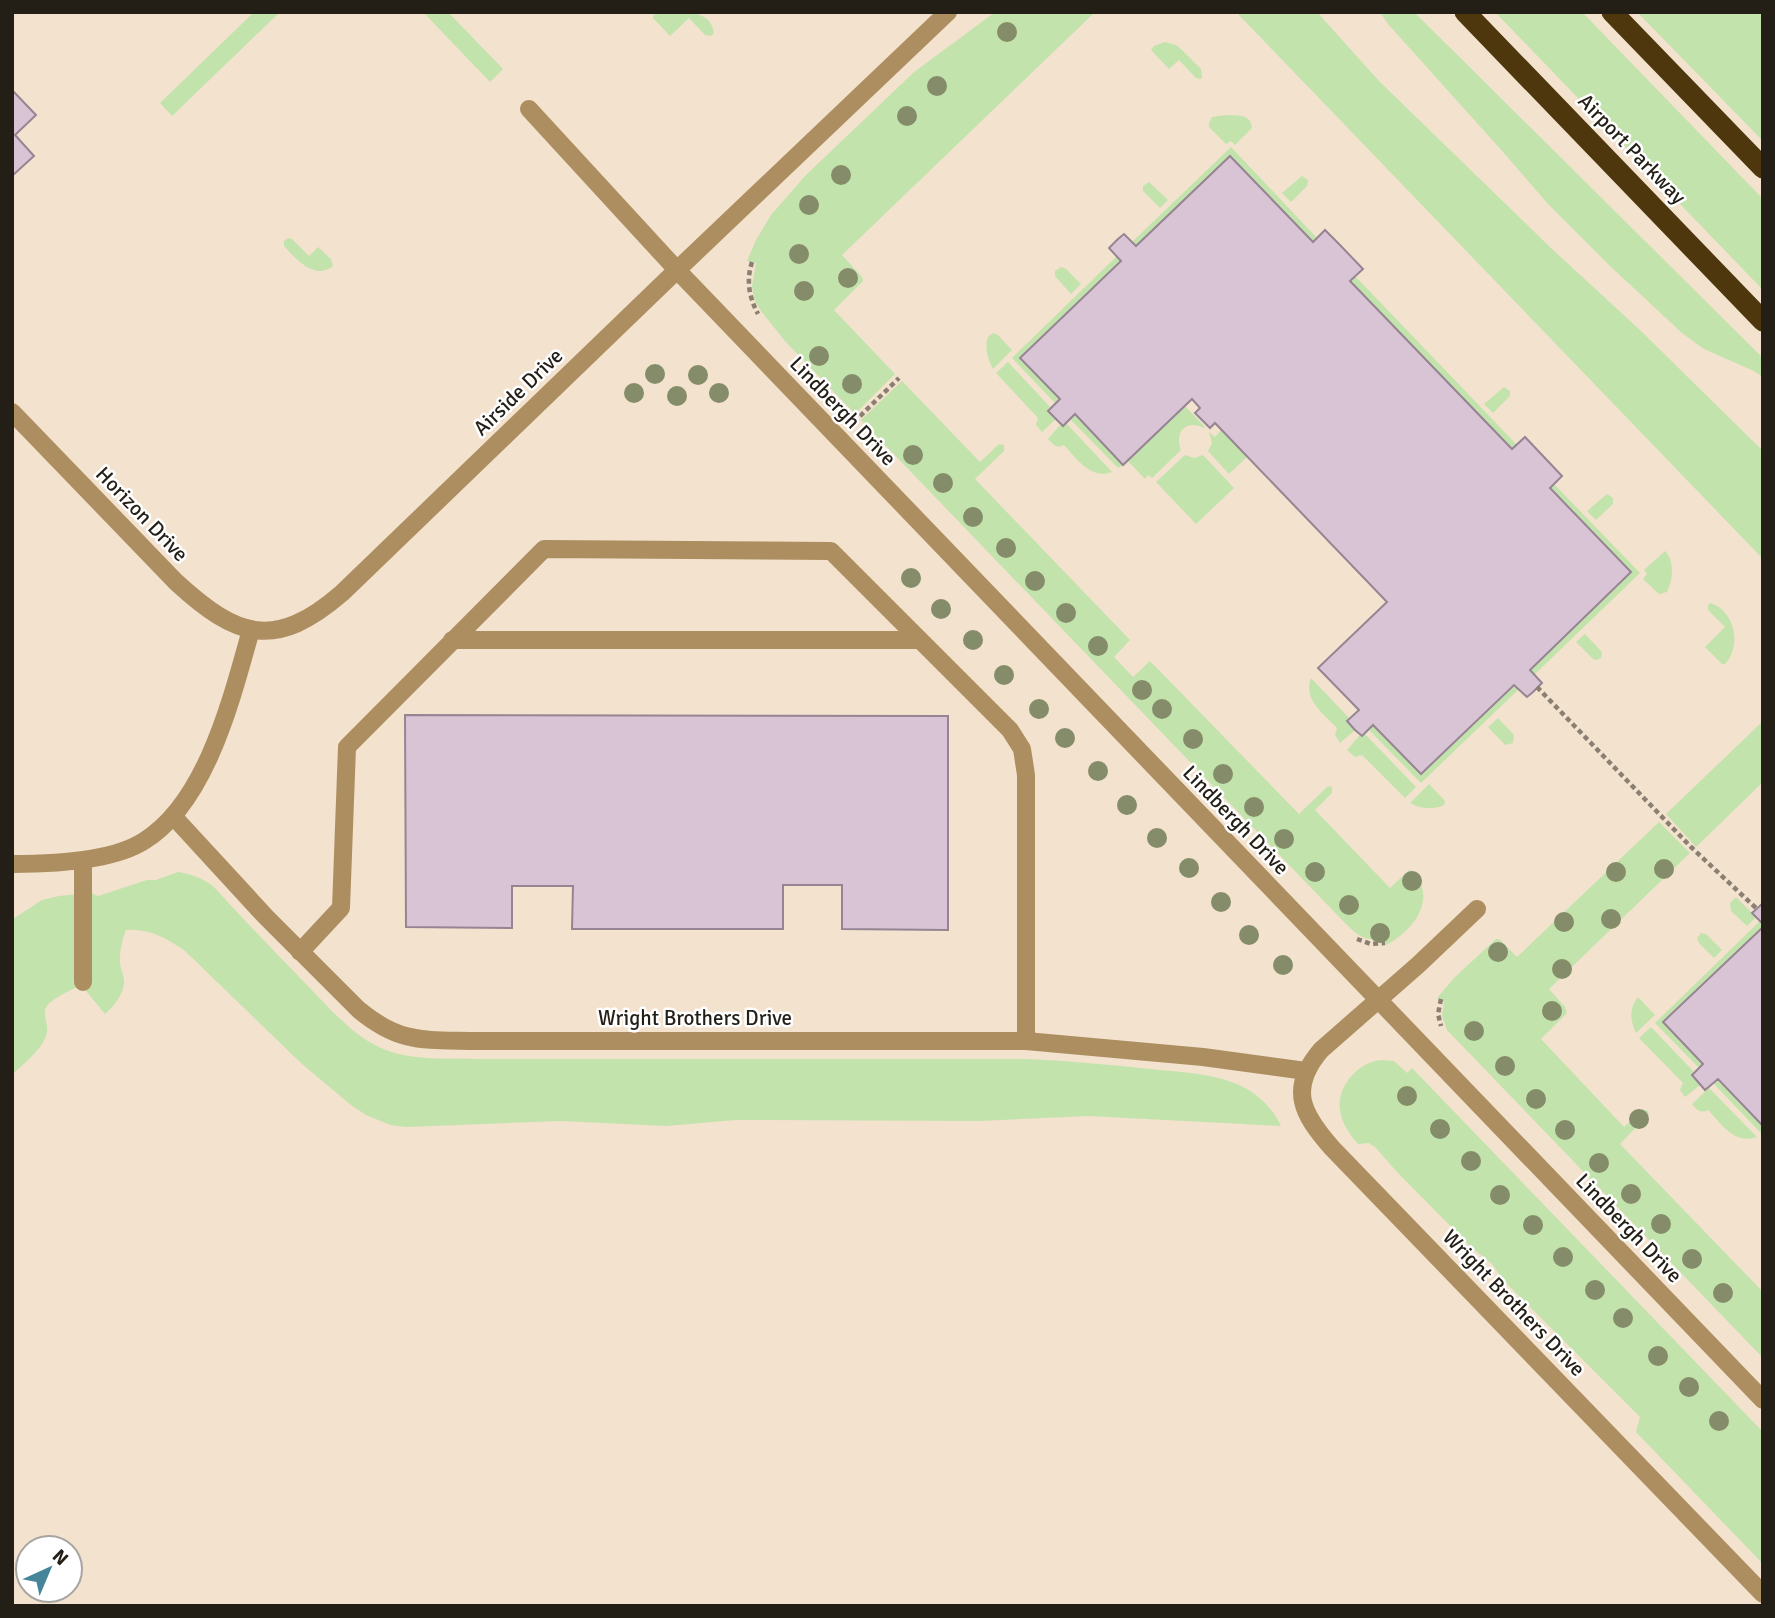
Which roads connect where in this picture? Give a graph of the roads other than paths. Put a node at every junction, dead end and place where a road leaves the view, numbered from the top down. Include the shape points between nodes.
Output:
1 (948, 12) edge
2 (1465, 12) edge
3 (1612, 12) edge
4 (529, 109) dead end
5 (1763, 169) edge
6 (677, 270) junction
7 (1763, 321) edge
8 (12, 412) edge
9 (251, 630) junction
10 (452, 640) junction
11 (920, 640) junction
12 (173, 816) junction
13 (83, 860) junction
14 (12, 864) edge
15 (1477, 909) dead end
16 (300, 952) junction
17 (83, 982) dead end
18 (1378, 1000) junction
19 (1026, 1041) junction
20 (1306, 1071) junction
21 (1763, 1400) edge
22 (1763, 1594) edge

1 - 6 street, Airside Drive
2 - 7 highway, Airport Parkway
3 - 5 highway
4 - 6 street, Lindbergh Drive
6 - 9 street, Airside Drive via 329,605 277,631
6 - 18 street, Lindbergh Drive
8 - 9 street, Horizon Drive via 197,601
9 - 12 street via 226,718 191,791
10 - 11 street
10 - 11 street via 544,549 831,551
10 - 16 street via 347,747 341,908
11 - 19 street via 1010,730 1022,749 1026,775
12 - 13 street via 144,841
12 - 16 street, Wright Brothers Drive
13 - 14 street
13 - 17 street
15 - 18 street
16 - 19 street, Wright Brothers Drive via 374,1023 414,1038
18 - 20 street via 1321,1050
18 - 21 street, Lindbergh Drive
19 - 20 street, Wright Brothers Drive
20 - 22 street, Wright Brothers Drive via 1303,1103 1314,1128

